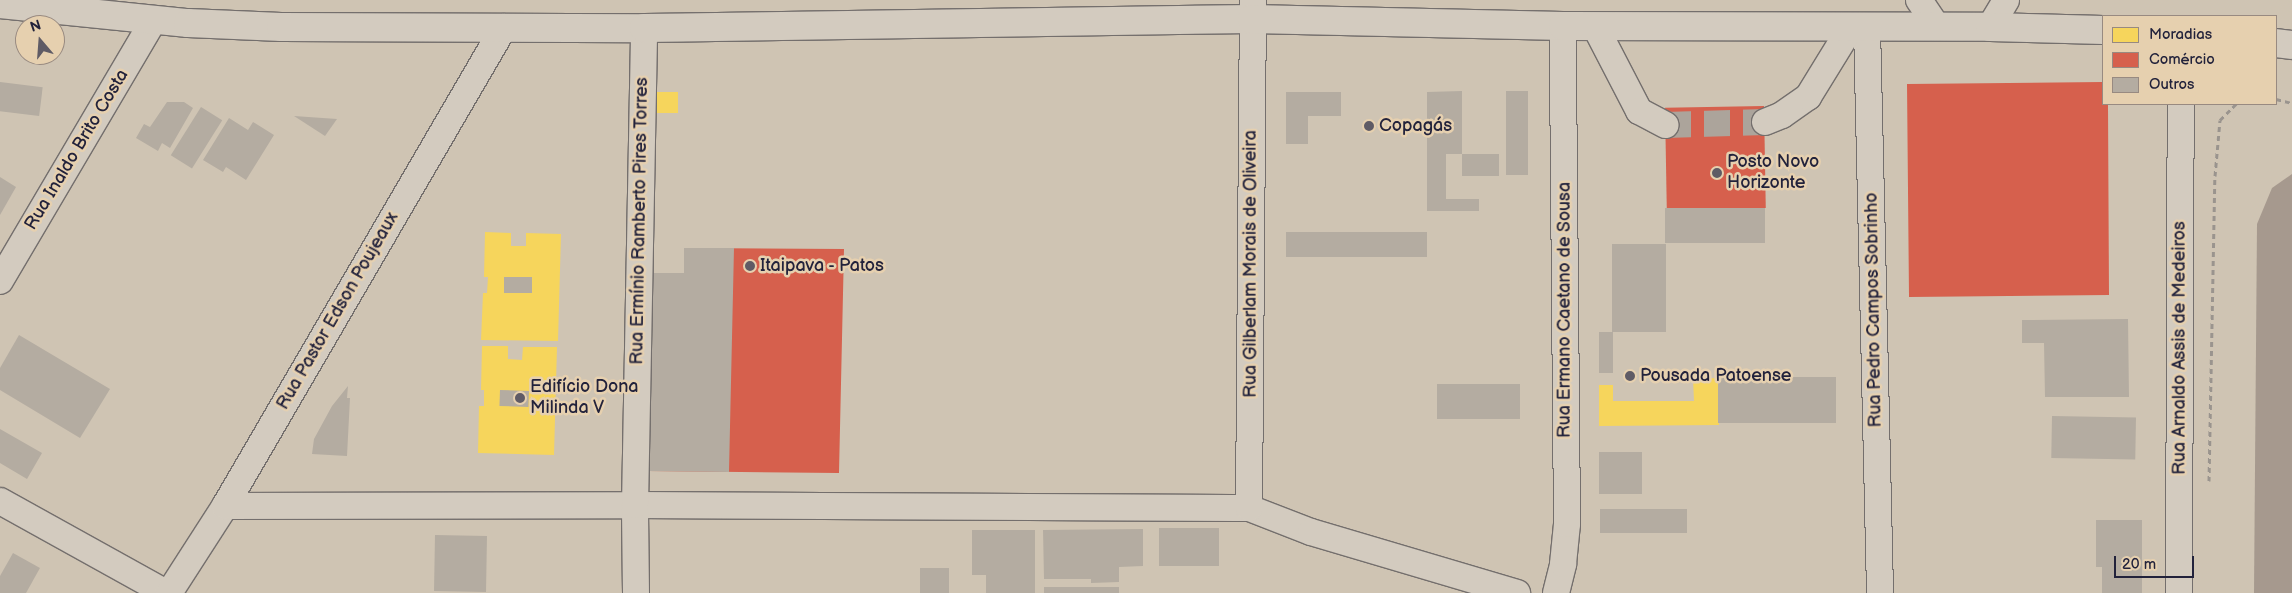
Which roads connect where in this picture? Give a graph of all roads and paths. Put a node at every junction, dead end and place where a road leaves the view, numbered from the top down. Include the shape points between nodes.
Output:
1 (1919, 0) edge
2 (2006, 0) edge
3 (0, 4) edge
4 (1253, 10) edge
5 (154, 20) junction
6 (1562, 26) junction
7 (1595, 26) junction
8 (1990, 26) junction
9 (504, 27) junction
10 (1859, 27) junction
11 (1938, 27) junction
12 (644, 28) junction
13 (2102, 30) edge
14 (2277, 43) edge
15 (2292, 45) edge
16 (2277, 99) edge
17 (2292, 102) edge
18 (2181, 105) edge
19 (2235, 105) edge
20 (1765, 122) tunnel mouth
21 (1665, 125) tunnel mouth
22 (0, 281) edge
23 (2208, 484) dead end
24 (0, 501) edge
25 (635, 505) junction
26 (225, 506) junction
27 (1249, 508) junction
28 (167, 593) edge
29 (636, 593) edge
30 (1517, 593) edge
31 (1556, 593) edge
32 (1880, 593) edge
33 (2179, 593) edge

1 - 11 street
2 - 8 street
3 - 5 main road
4 - 6 main road
4 - 12 main road
4 - 27 street, Rua Gilberlam Morais de Oliveira
5 - 9 main road via 281,27
5 - 22 street, Rua Inaldo Brito Costa
6 - 7 main road
6 - 31 street, Rua Ermano Caetano de Sousa via 1567,524
7 - 10 main road
7 - 21 street via 1639,112
8 - 11 main road
8 - 13 main road
9 - 12 main road
9 - 26 street, Rua Pastor Edson Poujeaux
10 - 11 main road
10 - 20 street via 1808,97
10 - 32 street, Rua Pedro Campos Sobrinho
12 - 25 street, Rua Ermínio Ramberto Pires Torres
14 - 15 main road
16 - 17 path
18 - 33 street, Rua Arnaldo Assis de Medeiros
19 - 23 path via 2220,120 2215,176
24 - 28 street
25 - 26 street
25 - 27 street
25 - 29 street, Rua Ermínio Ramberto Pires Torres
26 - 28 street, Rua Pastor Edson Poujeaux
27 - 30 street via 1311,532

